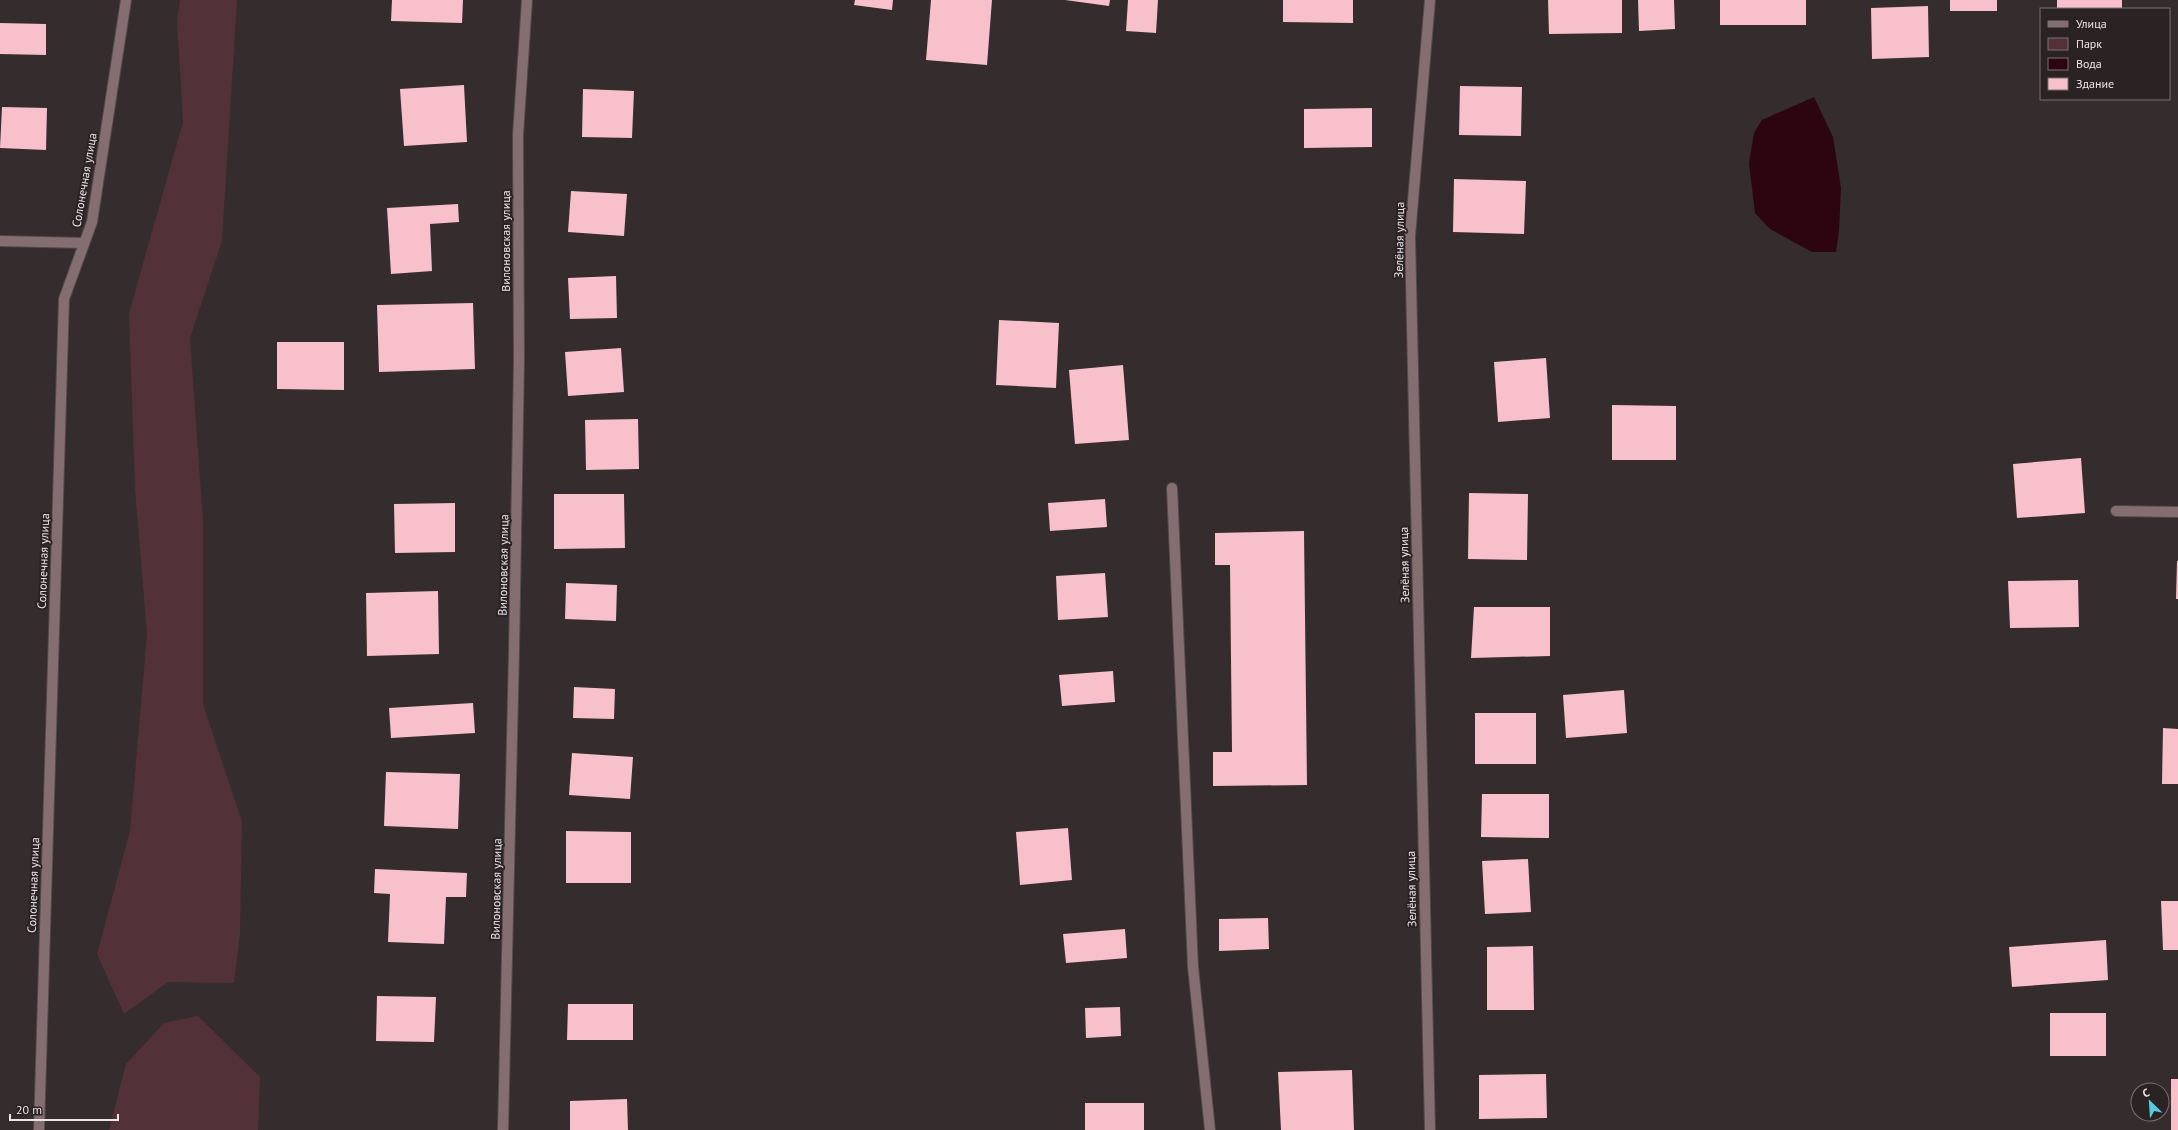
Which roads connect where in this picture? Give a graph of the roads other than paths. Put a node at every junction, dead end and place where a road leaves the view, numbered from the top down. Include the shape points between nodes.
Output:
1 (126, 0) edge
2 (527, 0) edge
3 (1430, 0) edge
4 (0, 241) edge
5 (84, 242) junction
6 (1172, 488) dead end
7 (2116, 511) dead end
8 (2178, 512) edge
9 (39, 1130) edge
10 (503, 1130) edge
11 (1210, 1130) edge
12 (1430, 1130) edge

1 - 5 street, Солонечная улица via 92,222
2 - 10 street, Вилоновская улица via 518,135 519,361
3 - 12 street, Зелёная улица via 1410,236
4 - 5 street
5 - 9 street, Солонечная улица via 64,299
6 - 11 street via 1194,967
7 - 8 street

